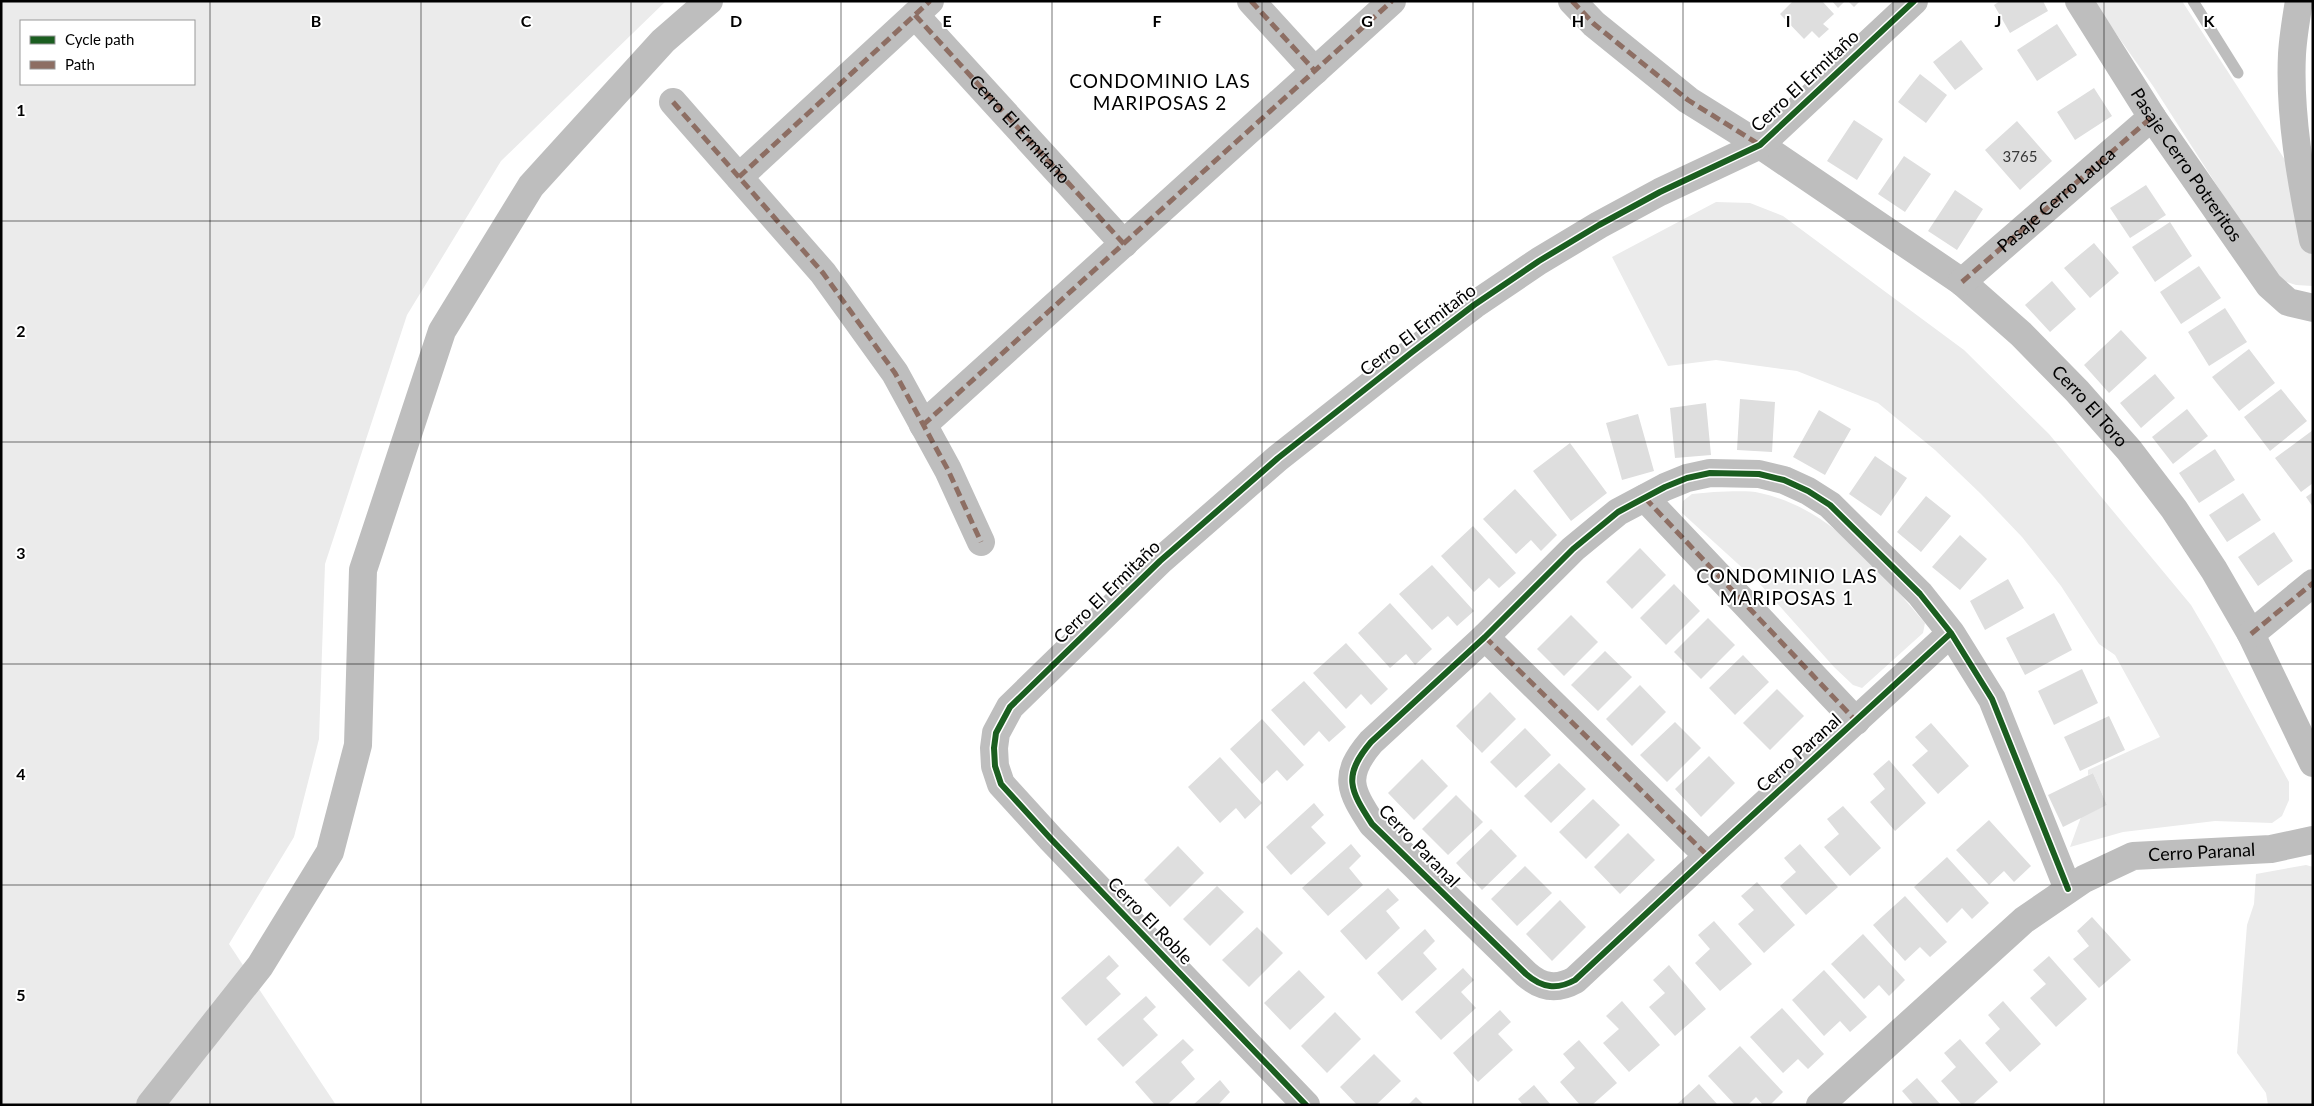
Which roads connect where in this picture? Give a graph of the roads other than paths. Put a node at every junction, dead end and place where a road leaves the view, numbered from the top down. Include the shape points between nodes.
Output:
1 (709, 1) edge
2 (1250, 1) edge
3 (1392, 1) edge
4 (1572, 1) edge
5 (1914, 1) edge
6 (2079, 1) edge
7 (2299, 1) edge
8 (923, 8) edge
9 (1315, 71) junction
10 (673, 102) dead end
11 (2152, 117) junction
12 (1760, 144) junction
13 (739, 177) junction
14 (2313, 240) edge
15 (1124, 244) junction
16 (1962, 282) junction
17 (2313, 308) edge
18 (923, 425) junction
19 (1645, 498) junction
20 (981, 542) dead end
21 (2313, 583) edge
22 (1952, 633) junction
23 (2251, 634) junction
24 (1486, 637) junction
25 (1856, 721) junction
26 (994, 748) joint
27 (2313, 763) edge
28 (2313, 840) edge
29 (1708, 856) junction
30 (2068, 888) junction
31 (150, 1105) edge
32 (1306, 1105) edge
33 (1820, 1105) edge

1 - 31 street via 663,41 531,186 442,331 363,570 358,745 330,852 260,966
2 - 9 street
3 - 9 street
4 - 12 street, Cerro El Ermitaño via 1594,24 1688,100
5 - 12 street, Cerro El Ermitaño
6 - 11 street, Pasaje Cerro Potreritos
7 - 14 street via 2292,55 2296,134
8 - 13 street, Cerro El Ermitaño
8 - 15 street, Cerro El Ermitaño
9 - 15 street
10 - 13 street
11 - 16 street, Pasaje Cerro Lauca
11 - 17 street, Pasaje Cerro Potreritos via 2269,285 2288,302
12 - 16 street, Cerro El Toro
12 - 26 street, Cerro El Ermitaño via 1590,230 1474,305 1411,353 1278,458 1160,561 1010,707 996,733
13 - 18 street via 824,273 895,373
15 - 18 street
16 - 23 street, Cerro El Toro via 2021,334 2129,450 2189,532
18 - 20 street
19 - 22 street, Cerro Paranal via 1687,478 1710,473 1760,474 1784,480 1830,505 1886,558
19 - 24 street, Cerro Paranal via 1618,512 1573,549
19 - 25 street, Cerro Paranal
21 - 23 street
22 - 25 street, Cerro Paranal
22 - 30 street, Cerro Paranal via 1992,699
23 - 27 street, Cerro El Toro
24 - 29 street
24 - 29 street, Cerro Paranal via 1362,753 1352,781 1354,795 1372,824 1530,978 1544,986 1555,987 1575,980
25 - 29 street, Cerro Paranal
26 - 32 street, Cerro El Roble via 1001,784
28 - 30 street, Cerro Paranal via 2271,849 2132,856
30 - 33 street, Cerro Paranal via 2024,920

